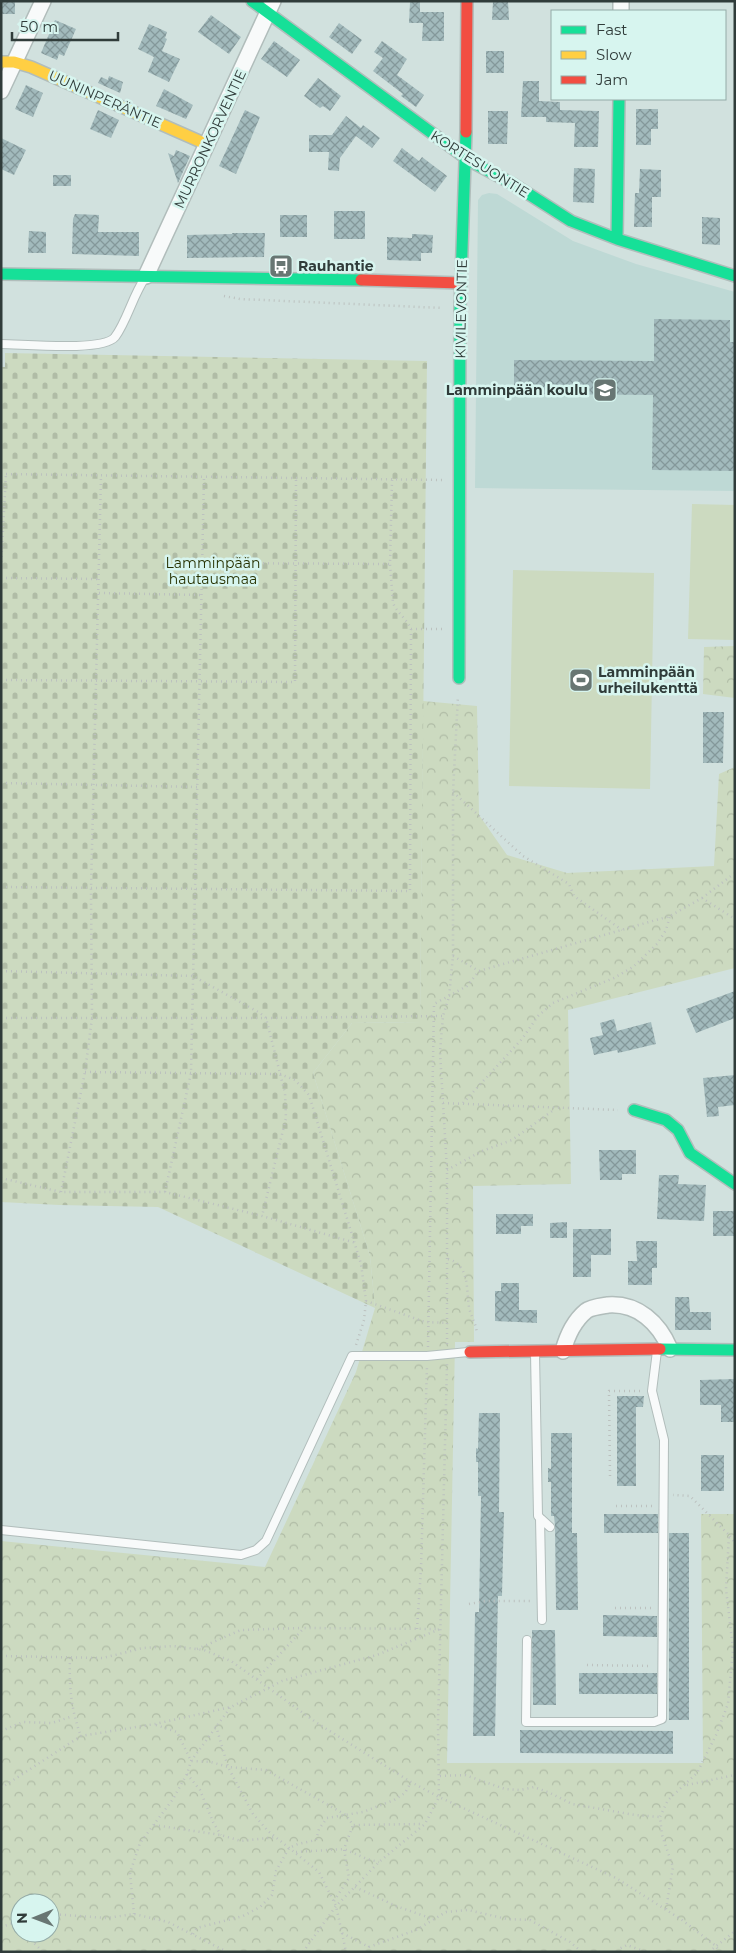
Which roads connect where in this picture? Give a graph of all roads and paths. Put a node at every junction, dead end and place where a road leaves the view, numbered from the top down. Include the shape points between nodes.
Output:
1 (43, 1) edge
2 (252, 1) edge
3 (467, 1) edge
4 (271, 8) edge
5 (8, 62) edge
6 (1, 91) edge
7 (619, 100) edge
8 (206, 144) junction
9 (464, 156) junction
10 (617, 239) junction
11 (1, 274) edge
12 (146, 276) junction
13 (735, 276) edge
14 (462, 283) junction
15 (1, 344) edge
16 (1, 474) edge
17 (6, 474) junction
18 (101, 476) junction
19 (204, 477) junction
20 (296, 478) junction
21 (392, 480) junction
22 (460, 481) junction
23 (203, 563) junction
24 (296, 563) junction
25 (390, 564) junction
26 (1, 567) edge
27 (1, 578) edge
28 (99, 579) junction
29 (98, 593) junction
30 (202, 595) junction
31 (411, 629) junction
32 (459, 629) junction
33 (459, 678) joint
34 (1, 680) edge
35 (96, 681) junction
36 (201, 683) junction
37 (1, 783) edge
38 (93, 785) junction
39 (198, 787) junction
40 (453, 792) junction
41 (735, 873) edge
42 (1, 887) edge
43 (91, 889) junction
44 (196, 890) junction
45 (702, 898) junction
46 (670, 916) junction
47 (735, 919) edge
48 (622, 930) junction
49 (453, 956) junction
50 (1, 971) edge
51 (479, 971) junction
52 (92, 973) junction
53 (194, 976) junction
54 (448, 997) junction
55 (434, 1016) junction
56 (443, 1016) junction
57 (1, 1018) edge
58 (92, 1018) junction
59 (192, 1018) junction
60 (266, 1018) junction
61 (85, 1072) junction
62 (191, 1073) junction
63 (280, 1074) junction
64 (442, 1103) junction
65 (464, 1103) junction
66 (557, 1108) junction
67 (634, 1110) joint
68 (447, 1170) junction
69 (1, 1178) edge
70 (735, 1184) edge
71 (60, 1192) junction
72 (165, 1192) junction
73 (262, 1216) junction
74 (356, 1242) junction
75 (448, 1258) junction
76 (366, 1302) junction
77 (429, 1323) junction
78 (447, 1323) junction
79 (663, 1349) junction
80 (735, 1350) edge
81 (535, 1351) junction
82 (563, 1351) junction
83 (472, 1352) junction
84 (447, 1354) junction
85 (352, 1356) junction
86 (427, 1356) junction
87 (652, 1391) junction
88 (610, 1476) dead end
89 (664, 1494) junction
90 (616, 1506) dead end
91 (664, 1506) junction
92 (540, 1518) junction
93 (550, 1527) dead end
94 (1, 1530) edge
95 (729, 1535) junction
96 (735, 1543) edge
97 (542, 1601) junction
98 (469, 1604) dead end
99 (615, 1608) dead end
100 (664, 1608) junction
101 (542, 1620) dead end
102 (304, 1628) junction
103 (417, 1629) junction
104 (440, 1629) junction
105 (527, 1640) dead end
106 (197, 1649) junction
107 (1, 1656) edge
108 (70, 1658) junction
109 (587, 1665) dead end
110 (664, 1666) junction
111 (257, 1679) junction
112 (268, 1687) junction
113 (231, 1706) junction
114 (74, 1716) junction
115 (155, 1724) junction
116 (216, 1726) junction
117 (1, 1731) edge
118 (81, 1736) junction
119 (191, 1761) junction
120 (228, 1768) junction
121 (186, 1774) junction
122 (735, 1775) edge
123 (440, 1776) junction
124 (411, 1782) junction
125 (686, 1785) junction
126 (1, 1788) edge
127 (439, 1797) junction
128 (346, 1815) junction
129 (660, 1817) junction
130 (425, 1824) junction
131 (154, 1825) junction
132 (353, 1825) junction
133 (221, 1835) junction
134 (276, 1837) junction
135 (289, 1848) junction
136 (344, 1849) junction
137 (296, 1852) junction
138 (379, 1862) junction
139 (355, 1887) junction
140 (334, 1901) junction
141 (336, 1906) junction
142 (666, 1910) junction
143 (134, 1914) junction
144 (60, 1915) edge
145 (433, 1919) junction
146 (735, 1931) edge
147 (342, 1933) junction
148 (193, 1934) junction
149 (716, 1946) junction
150 (369, 1947) junction
151 (227, 1952) edge
152 (303, 1952) edge
153 (346, 1952) edge
154 (370, 1952) edge
155 (582, 1952) edge
156 (618, 1952) edge
157 (646, 1952) edge
158 (710, 1952) edge
159 (719, 1952) edge

1 - 5 street
2 - 4 street, KORTESUONTIE
3 - 9 street, KIVILEVONTIE
4 - 8 street, MURRONKORVENTIE
4 - 9 street, KORTESUONTIE via 396,108
5 - 6 street
5 - 8 street, UUNINPERÄNTIE via 31,67
7 - 10 street
8 - 12 street, MURRONKORVENTIE
9 - 10 street, KORTESUONTIE via 572,221
9 - 14 street, KIVILEVONTIE
10 - 13 street, KORTESUONTIE
11 - 12 street
12 - 14 street
12 - 15 lane via 114,338 104,343 87,346
14 - 22 street, KIVILEVONTIE
16 - 17 path
17 - 18 path
17 - 26 path
18 - 19 path
18 - 28 path
19 - 20 path
19 - 23 path
20 - 21 path
20 - 24 path
21 - 22 path
21 - 25 path
22 - 32 street, KIVILEVONTIE
23 - 24 path
23 - 30 path
24 - 25 path
24 - 36 path via 295,682
25 - 31 path via 393,603
27 - 28 path
28 - 29 path
29 - 30 path
29 - 35 path
30 - 36 path
31 - 32 path
31 - 44 path via 410,891
32 - 33 street, KIVILEVONTIE
33 - 40 path
34 - 35 path
35 - 36 path
35 - 38 path
36 - 39 path
37 - 38 path
38 - 39 path
38 - 43 path
39 - 44 path
40 - 48 path via 524,856 569,884 574,896
40 - 49 path
41 - 45 path
42 - 43 path
43 - 44 path
43 - 52 path
44 - 53 path
45 - 46 path
45 - 47 path
46 - 48 path
46 - 65 path via 657,944 633,967 553,1004 538,1016 522,1039
48 - 51 path
49 - 51 path
49 - 54 path
50 - 52 path
51 - 54 path via 467,986
52 - 53 path
52 - 58 path
53 - 59 path
53 - 60 path
54 - 55 path via 434,1004
54 - 56 path
55 - 56 path
55 - 60 path
55 - 77 path
56 - 64 path via 440,1052
57 - 58 path
58 - 59 path
58 - 61 path
59 - 60 path
59 - 62 path
60 - 63 path
61 - 62 path
61 - 71 path
62 - 63 path
62 - 72 path
63 - 73 path via 286,1118
63 - 74 path via 295,1080 309,1095
64 - 65 path
64 - 68 path
65 - 66 path
66 - 67 path
66 - 68 path via 512,1140 482,1151
67 - 70 street via 666,1120 678,1130 690,1153
68 - 75 path
69 - 71 path
71 - 72 path
72 - 73 path
73 - 74 path
74 - 76 path
75 - 78 path
75 - 83 path via 461,1266 466,1279 469,1308 476,1326
76 - 77 path
76 - 85 path via 364,1320
77 - 78 path
77 - 86 path
78 - 84 path
79 - 80 street
79 - 82 street
79 - 82 street via 664,1335 652,1320 635,1309 616,1304 587,1310 572,1327
79 - 87 lane
81 - 82 street
81 - 83 street
81 - 92 lane
83 - 84 lane
84 - 86 lane
84 - 104 path
85 - 86 lane
85 - 94 lane via 266,1541 256,1550 241,1555
86 - 103 path
87 - 88 path via 609,1391
87 - 89 lane via 664,1440
89 - 91 lane
89 - 95 path via 690,1496
90 - 91 path
91 - 100 lane
92 - 93 lane
92 - 97 lane
95 - 96 path
95 - 125 path via 726,1589 733,1649 728,1704 703,1763
97 - 98 path
97 - 101 lane
99 - 100 path
100 - 110 lane
102 - 103 path
102 - 106 path via 241,1630
102 - 111 path
103 - 104 path
104 - 112 path via 377,1655
104 - 123 path
105 - 110 lane via 526,1722 659,1722 664,1716
106 - 108 path via 173,1646 143,1648 103,1658
106 - 111 path via 231,1661
107 - 108 path
108 - 114 path via 69,1682
109 - 110 path
111 - 112 path
112 - 113 path
112 - 124 path via 317,1723
113 - 115 path
113 - 116 path
114 - 117 path via 52,1723 23,1722
114 - 118 path
115 - 118 path
115 - 119 path via 177,1732
116 - 119 path
116 - 120 path
118 - 126 path
119 - 120 path via 211,1762
119 - 121 path
120 - 128 path via 266,1770
120 - 134 path via 252,1814
121 - 131 path via 173,1800
121 - 133 path via 200,1790 212,1822
122 - 125 path
123 - 127 path
123 - 129 path via 465,1775 505,1789 534,1787 572,1804
124 - 127 path
124 - 128 path via 405,1793 394,1800
125 - 129 path via 668,1800
127 - 130 path
127 - 142 path via 616,1878
128 - 132 path
128 - 135 path via 327,1818 316,1840
129 - 142 path via 662,1835 673,1867
130 - 132 path
130 - 138 path
131 - 133 path
131 - 143 path via 140,1843 130,1873
132 - 136 path
133 - 134 path via 241,1841
134 - 135 path
135 - 137 path
135 - 148 path via 276,1871 272,1895 260,1907 243,1916 197,1928
136 - 137 path
136 - 138 path
136 - 140 path via 348,1878
137 - 140 path via 318,1872
138 - 139 path
139 - 141 path
139 - 145 path via 380,1900
140 - 141 path
141 - 147 path
141 - 152 path
142 - 149 path
143 - 144 path via 107,1918
143 - 148 path via 168,1922
145 - 150 path via 416,1930
145 - 155 path via 446,1912 468,1910 507,1919 530,1920
146 - 149 path
147 - 150 path
147 - 153 path
148 - 151 path
149 - 158 path
149 - 159 path
150 - 154 path
156 - 157 path via 627,1945

